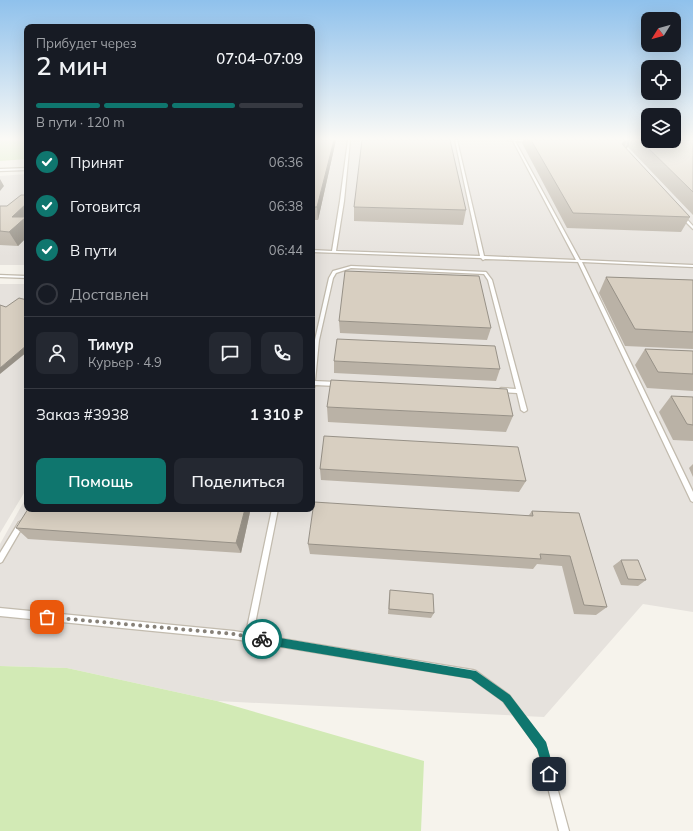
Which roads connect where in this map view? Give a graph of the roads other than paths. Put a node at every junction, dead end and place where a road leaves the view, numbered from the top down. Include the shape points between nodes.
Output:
1 (345, 179) edge
2 (465, 179) edge
3 (534, 179) edge
4 (678, 211) edge
5 (693, 228) edge
6 (315, 251) edge
7 (334, 252) junction
8 (483, 259) junction
9 (579, 261) junction
10 (693, 266) edge
11 (0, 276) edge
12 (24, 277) edge
13 (315, 358) edge
14 (342, 384) edge
15 (315, 385) edge
16 (495, 390) edge
17 (518, 391) junction
18 (524, 410) dead end
19 (693, 500) edge
20 (275, 512) edge
21 (26, 515) edge
22 (0, 560) edge
23 (0, 612) edge
24 (249, 637) junction
25 (564, 831) edge

1 - 7 lane
2 - 8 lane
3 - 9 lane
4 - 5 lane
6 - 7 lane
7 - 8 lane
8 - 9 lane
9 - 10 lane
9 - 19 lane
11 - 12 lane
13 - 17 lane via 334,272 351,267 485,273 488,276
14 - 15 lane
16 - 17 lane
17 - 18 lane
20 - 24 lane
21 - 22 lane
23 - 24 lane
24 - 25 lane via 473,674 506,698 542,746

